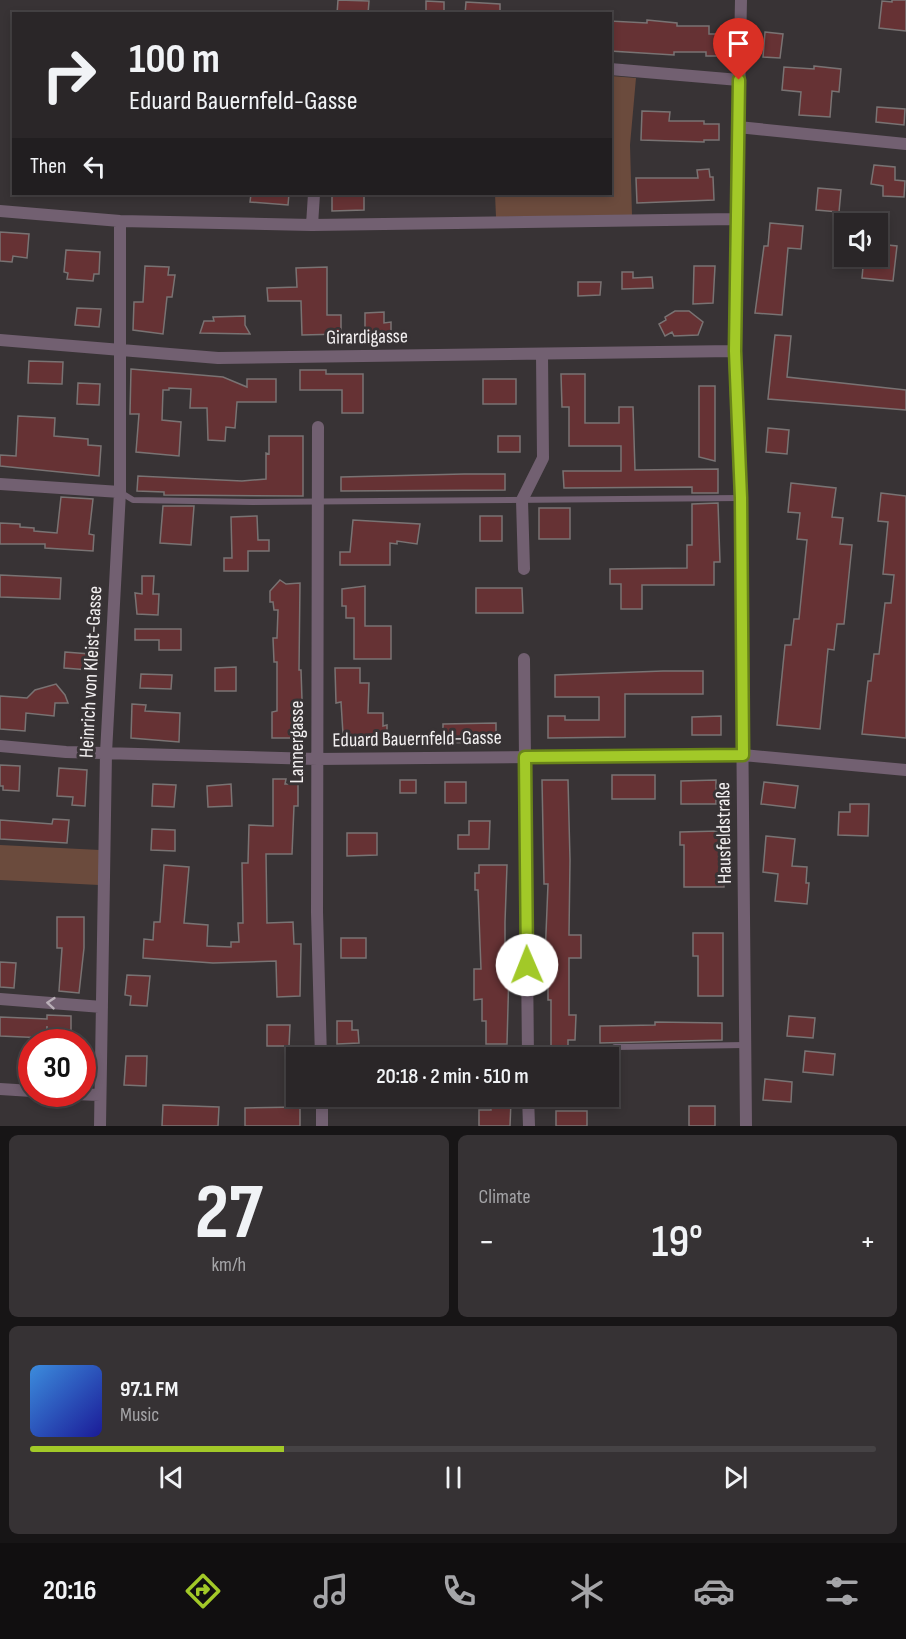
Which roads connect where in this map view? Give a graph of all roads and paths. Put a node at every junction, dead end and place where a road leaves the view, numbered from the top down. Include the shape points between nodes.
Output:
1 (741, 0) edge
2 (612, 69) edge
3 (739, 80) junction
4 (738, 128) junction
5 (906, 144) edge
6 (314, 195) edge
7 (0, 211) edge
8 (735, 219) junction
9 (120, 221) junction
10 (312, 225) junction
11 (0, 340) edge
12 (119, 349) junction
13 (735, 351) junction
14 (542, 355) junction
15 (318, 427) dead end
16 (0, 484) edge
17 (120, 492) junction
18 (741, 498) junction
19 (522, 500) junction
20 (318, 502) junction
21 (524, 569) dead end
22 (524, 659) dead end
23 (0, 746) edge
24 (106, 753) junction
25 (743, 755) junction
26 (525, 757) junction
27 (317, 759) junction
28 (906, 770) edge
29 (0, 999) edge
30 (102, 1007) junction
31 (746, 1046) junction
32 (321, 1047) edge
33 (528, 1047) edge
34 (615, 1047) dead end
35 (0, 1089) edge
36 (18, 1090) edge
37 (96, 1095) edge
38 (100, 1095) junction
39 (322, 1107) edge
40 (528, 1107) edge
41 (100, 1126) edge
42 (322, 1126) edge
43 (529, 1126) edge
44 (746, 1126) edge

1 - 3 street, Hausfeldstraße
2 - 3 street
3 - 4 street, Hausfeldstraße
4 - 5 street
4 - 8 street, Hausfeldstraße
6 - 10 street
7 - 9 street
8 - 10 street
8 - 13 street, Hausfeldstraße
9 - 10 street
9 - 12 street, Heinrich von Kleist-Gasse
11 - 12 street, Girardigasse
12 - 14 street, Girardigasse via 218,358
12 - 17 street, Heinrich von Kleist-Gasse
13 - 14 street, Girardigasse
13 - 18 street, Hausfeldstraße
14 - 19 street via 543,458
15 - 20 street, Lannergasse
16 - 17 street
17 - 20 lane via 133,500
17 - 24 street, Heinrich von Kleist-Gasse
18 - 19 lane
18 - 25 street, Hausfeldstraße
19 - 20 lane
19 - 21 street
20 - 27 street, Lannergasse
22 - 26 street
23 - 24 street, Eduard Bauernfeld-Gasse
24 - 27 street, Eduard Bauernfeld-Gasse
24 - 30 street, Heinrich von Kleist-Gasse
25 - 26 street, Eduard Bauernfeld-Gasse
25 - 28 street, Eduard Bauernfeld-Gasse
25 - 31 street, Hausfeldstraße
26 - 27 street, Eduard Bauernfeld-Gasse
26 - 33 street
27 - 32 street, Lannergasse
30 -> 29 street
30 - 38 street, Heinrich von Kleist-Gasse
31 - 34 lane
31 - 44 street, Hausfeldstraße
35 - 36 street
37 - 38 street
38 - 41 street, Heinrich von Kleist-Gasse
39 - 42 street
40 - 43 street

